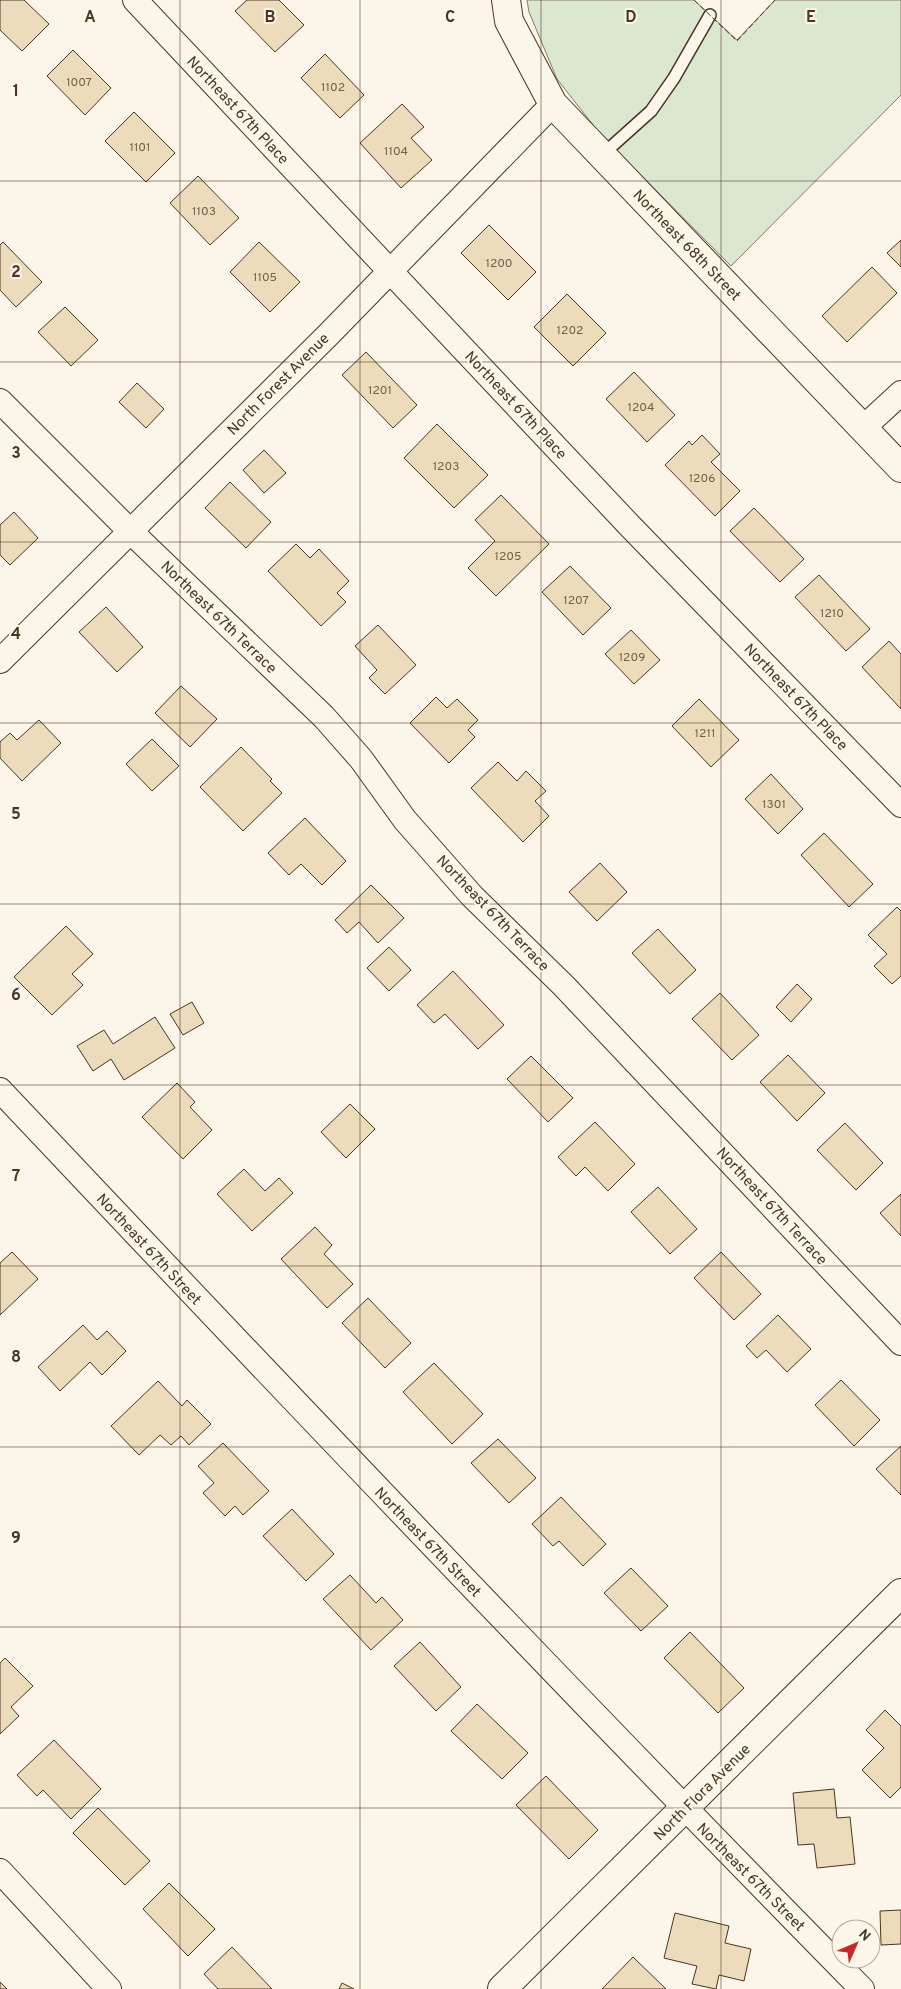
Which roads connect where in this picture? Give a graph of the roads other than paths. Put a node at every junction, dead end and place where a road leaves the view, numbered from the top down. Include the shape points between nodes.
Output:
1 (135, 0) edge
2 (506, 0) edge
3 (710, 16) dead end
4 (553, 104) junction
5 (602, 156) junction
6 (390, 271) junction
7 (901, 393) edge
8 (0, 401) edge
9 (863, 428) junction
10 (901, 468) edge
11 (130, 531) junction
12 (0, 661) edge
13 (901, 805) edge
14 (0, 1090) edge
15 (901, 1343) edge
16 (901, 1593) edge
17 (684, 1809) junction
18 (0, 1871) edge
19 (109, 1989) edge
20 (502, 1989) edge
21 (862, 1989) edge

1 - 6 street, Northeast 67th Place
2 - 4 street, Northeast 68th Street via 510,21
3 - 5 lane via 651,111
4 - 5 street, Northeast 68th Street
4 - 6 street, North Forest Avenue
5 - 9 street, Northeast 68th Street
6 - 11 street, North Forest Avenue
6 - 13 street, Northeast 67th Place via 629,525
7 - 9 street
8 - 11 street, Northeast 67th Terrace
9 - 10 street, Northeast 68th Street
11 - 12 street, North Forest Avenue
11 - 15 street, Northeast 67th Terrace via 324,716 362,758 405,820 472,896 564,986
14 - 17 street, Northeast 67th Street
16 - 17 street, North Flora Avenue
17 - 20 street, North Flora Avenue
17 - 21 street, Northeast 67th Street
18 - 19 street

